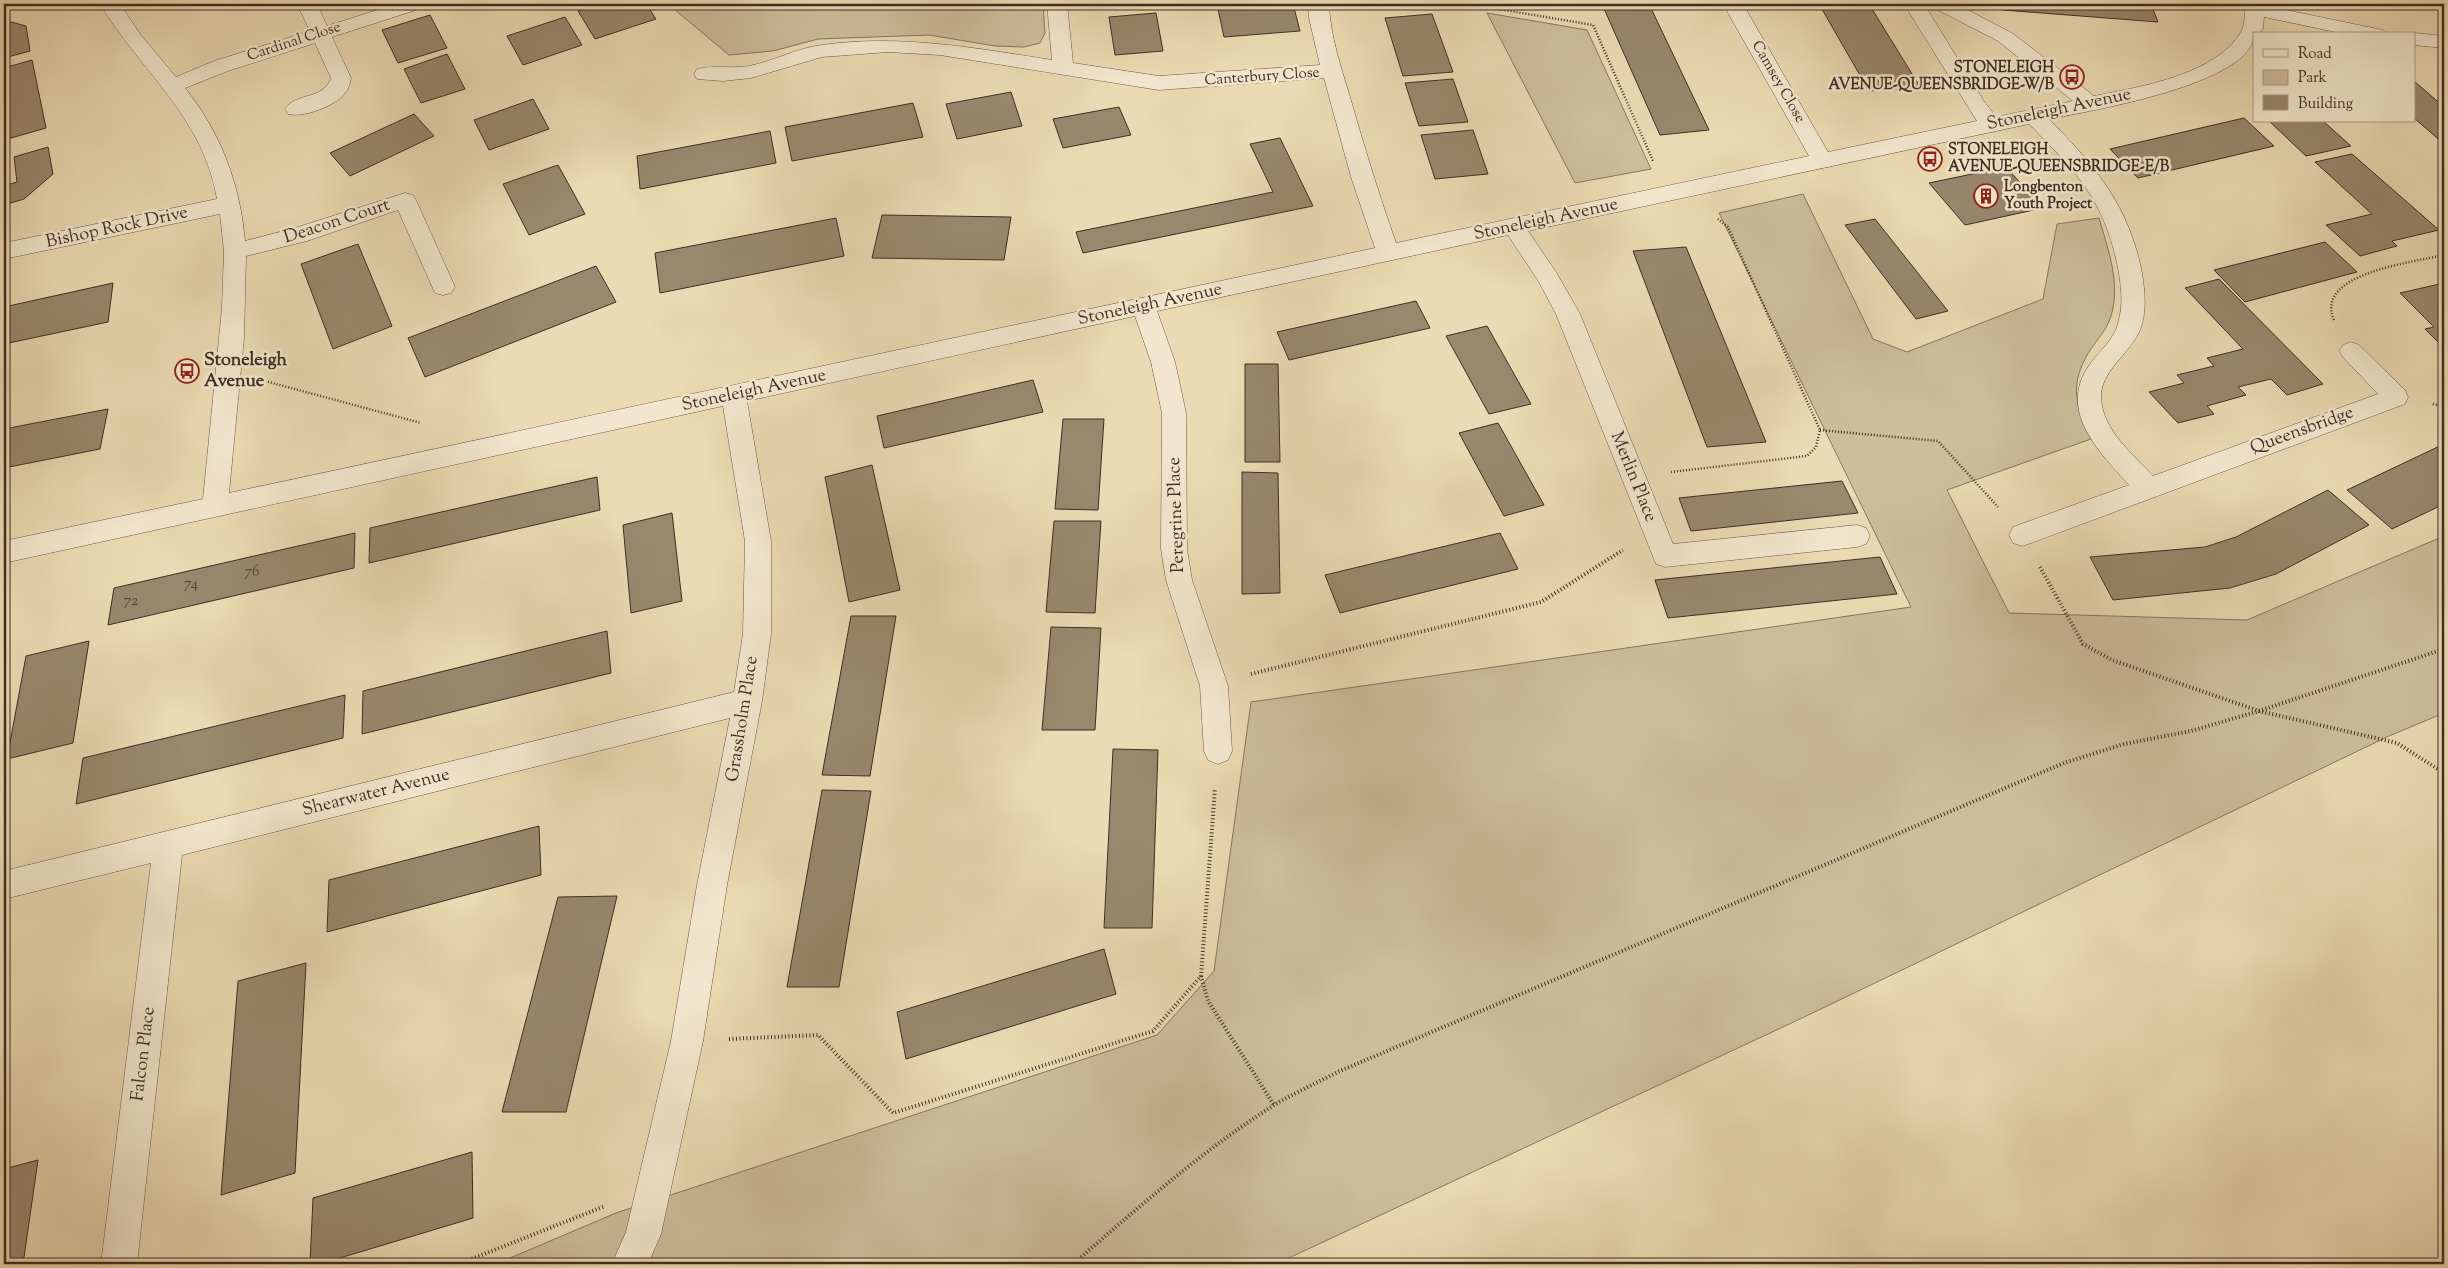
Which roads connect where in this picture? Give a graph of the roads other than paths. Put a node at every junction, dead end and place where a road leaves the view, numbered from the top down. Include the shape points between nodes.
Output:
1 (110, 4) edge
2 (307, 4) edge
3 (415, 4) edge
4 (1057, 4) edge
5 (1318, 4) edge
6 (1733, 4) edge
7 (1914, 4) edge
8 (1942, 4) edge
9 (2256, 7) edge
10 (2367, 32) edge
11 (319, 34) junction
12 (2416, 39) edge
13 (2443, 43) edge
14 (1063, 68) junction
15 (1332, 71) junction
16 (704, 74) dead end
17 (174, 85) junction
18 (2090, 104) junction
19 (295, 110) dead end
20 (2034, 116) junction
21 (1991, 125) junction
22 (1822, 160) junction
23 (230, 204) junction
24 (1514, 227) junction
25 (236, 251) junction
26 (4, 252) edge
27 (1388, 253) junction
28 (443, 287) dead end
29 (1143, 306) junction
30 (2351, 350) road end
31 (734, 395) junction
32 (2148, 488) junction
33 (215, 507) junction
34 (2022, 535) road end
35 (1857, 536) dead end
36 (4, 552) edge
37 (748, 701) junction
38 (1218, 751) road end
39 (168, 844) junction
40 (4, 885) edge
41 (119, 1264) edge
42 (630, 1264) edge

1 - 17 street via 136,41
2 - 11 street
3 - 11 street, Cardinal Close
4 - 14 street
5 - 15 street
6 - 22 street, Camsey Close
7 - 21 street
8 - 18 street via 2005,37
9 - 10 street
9 - 18 street, Stoneleigh Avenue via 2248,37 2227,60 2176,83
11 - 17 street, Cardinal Close
11 - 19 street via 341,78 337,90 326,98
12 - 13 street
14 - 15 street, Canterbury Close via 1159,83
14 - 16 street, Canterbury Close via 940,49 888,46 821,50 751,72
15 - 27 street, Canterbury Close
17 - 23 street via 207,138
18 - 20 street, Stoneleigh Avenue
20 - 21 street, Stoneleigh Avenue
20 - 32 street via 2095,183 2120,231 2132,283 2133,311 2120,346 2092,380 2089,397 2094,419 2107,442
21 - 22 street, Stoneleigh Avenue
22 - 24 street, Stoneleigh Avenue
23 - 25 street
23 - 26 street, Bishop Rock Drive
24 - 27 street, Stoneleigh Avenue
24 - 35 street, Merlin Place via 1568,314 1665,556
25 - 28 street, Deacon Court via 299,235 405,200
25 - 33 street via 237,281
27 - 29 street, Stoneleigh Avenue
29 - 31 street, Stoneleigh Avenue
29 - 38 street, Peregrine Place via 1163,362 1174,413 1174,549 1179,580 1214,686
30 - 32 street, Queensbridge via 2396,397
31 - 33 street, Stoneleigh Avenue
31 - 37 street, Grassholm Place via 758,541 757,634
32 - 34 street, Queensbridge
33 - 36 street, Stoneleigh Avenue
37 - 39 street, Shearwater Avenue
37 - 42 street, Grassholm Place via 712,885 687,1041 643,1234
39 - 40 street, Shearwater Avenue
39 - 41 street, Falcon Place

